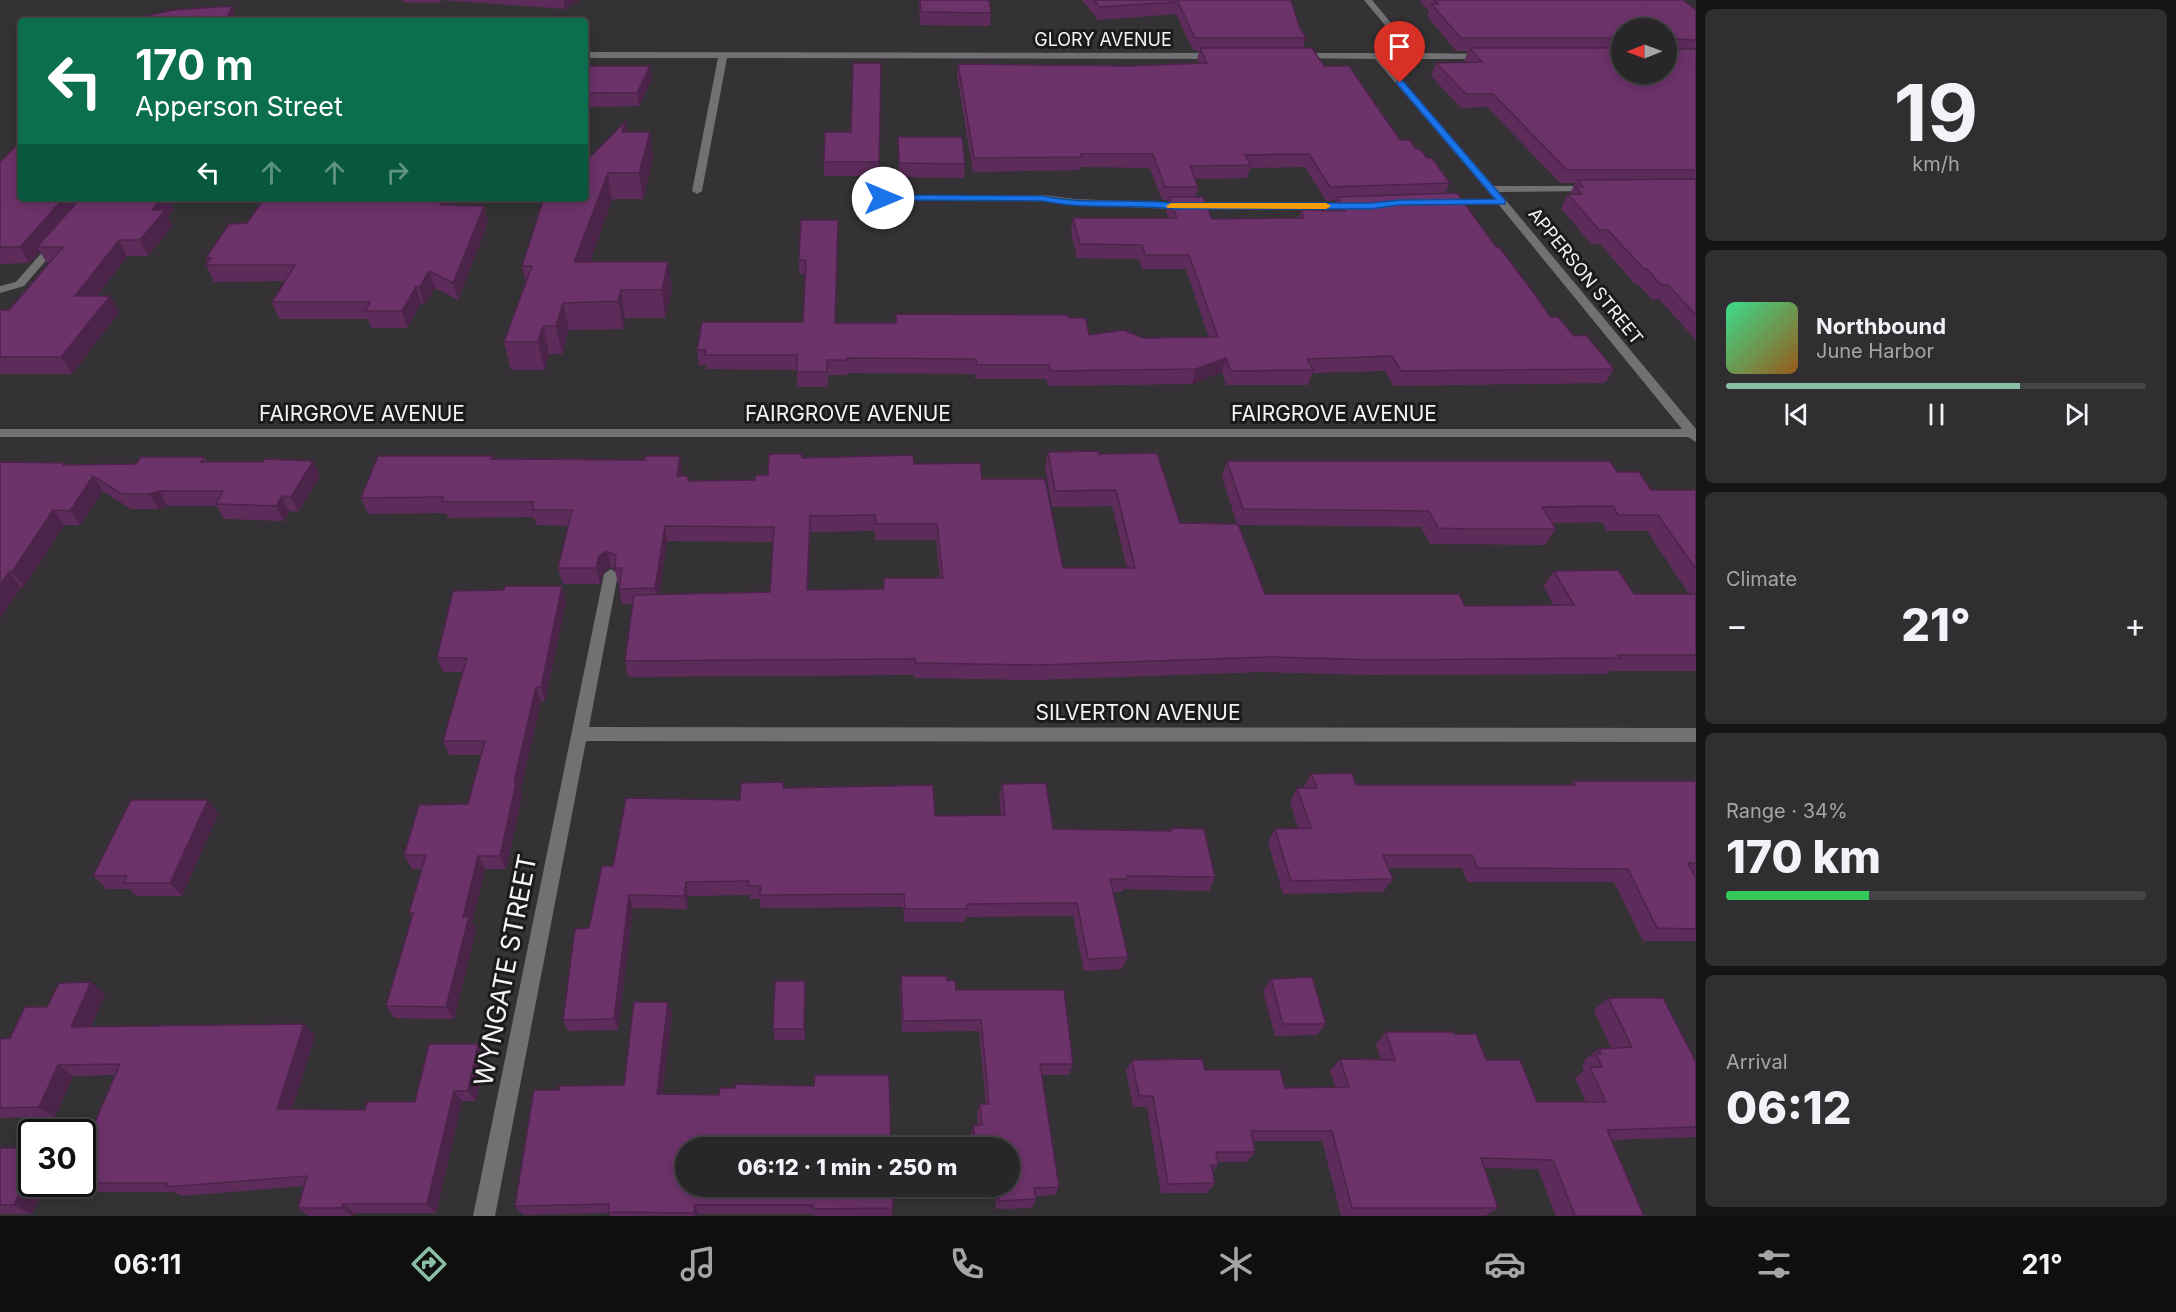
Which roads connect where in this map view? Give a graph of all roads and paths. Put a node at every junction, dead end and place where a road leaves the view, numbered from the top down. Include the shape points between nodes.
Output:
1 (1368, 0) edge
2 (588, 55) edge
3 (723, 55) junction
4 (1226, 56) edge
5 (1285, 56) edge
6 (1377, 56) junction
7 (1414, 56) junction
8 (1494, 56) edge
9 (1604, 188) edge
10 (1491, 189) junction
11 (697, 191) dead end
12 (883, 198) dead end
13 (1431, 202) edge
14 (1502, 202) junction
15 (1359, 206) edge
16 (65, 232) edge
17 (0, 290) edge
18 (0, 433) edge
19 (1695, 435) edge
20 (611, 574) edge
21 (579, 734) junction
22 (1696, 735) edge
23 (484, 1216) edge

1 - 7 street
2 - 3 street, GLORY AVENUE
3 - 4 street, GLORY AVENUE
3 - 11 street
5 - 6 street
6 - 7 street
6 - 10 street, APPERSON STREET
7 - 8 street
9 - 10 street
10 - 14 street, APPERSON STREET
12 - 15 street via 1043,198 1058,202 1173,206
13 - 14 street
14 - 19 street, APPERSON STREET
16 - 17 street via 20,284
18 - 19 street, FAIRGROVE AVENUE
20 - 21 street, WYNGATE STREET
21 - 22 street, SILVERTON AVENUE
21 - 23 street, WYNGATE STREET

